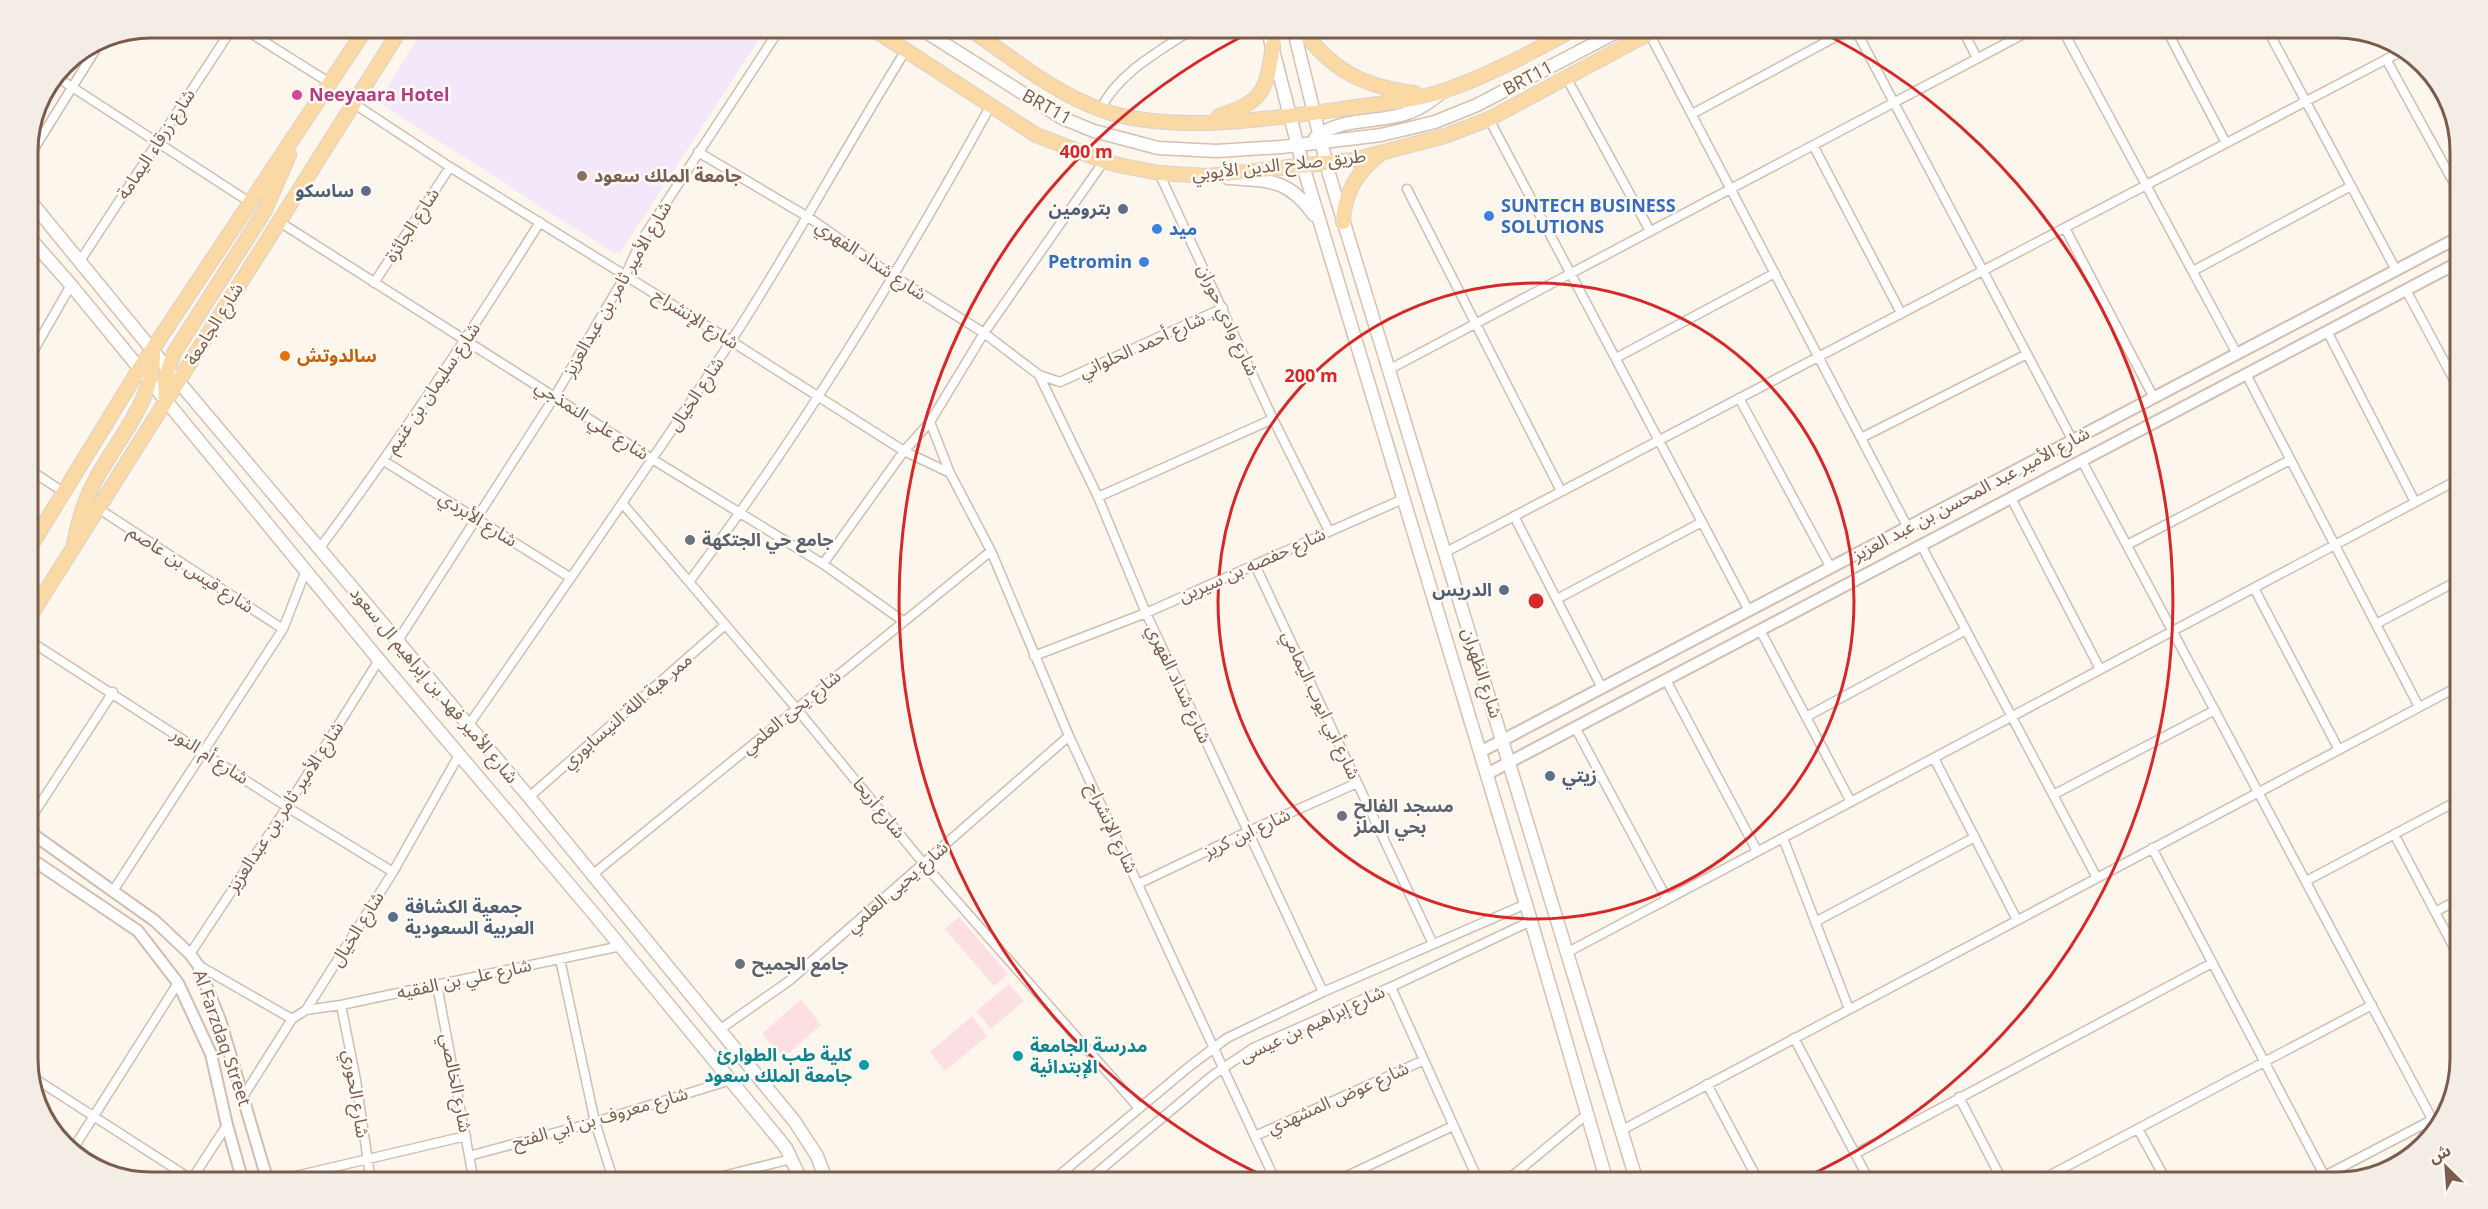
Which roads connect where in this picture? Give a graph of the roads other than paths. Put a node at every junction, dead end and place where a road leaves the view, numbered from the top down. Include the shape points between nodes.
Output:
1 (225, 38) edge
2 (258, 38) edge
3 (360, 38) edge
4 (395, 38) edge
5 (774, 38) edge
6 (887, 38) edge
7 (935, 38) edge
8 (983, 38) edge
9 (1180, 38) edge
10 (1271, 38) edge
11 (1296, 38) edge
12 (1309, 38) edge
13 (1556, 38) edge
14 (1605, 38) edge
15 (1640, 38) edge
16 (1659, 38) edge
17 (1834, 38) edge
18 (1860, 38) edge
19 (1967, 38) edge
20 (2016, 38) edge
21 (2067, 38) edge
22 (2171, 38) edge
23 (2272, 38) edge
24 (1273, 45) junction
25 (906, 50) junction
26 (93, 54) edge
27 (2396, 54) edge
28 (1977, 58) junction
29 (2386, 59) junction
30 (1566, 77) junction
31 (63, 81) edge
32 (330, 83) junction
33 (73, 87) junction
34 (1435, 93) junction
35 (1894, 102) junction
36 (2306, 102) junction
37 (353, 103) junction
38 (991, 105) junction
39 (1100, 110) junction
40 (1315, 112) junction
41 (1692, 114) junction
42 (1290, 116) junction
43 (1489, 119) junction
44 (1200, 122) junction
45 (293, 138) junction
46 (38, 142) edge
47 (158, 142) junction
48 (1312, 142) junction
49 (2226, 143) junction
50 (1814, 145) junction
51 (698, 152) junction
52 (1381, 154) junction
53 (1104, 161) junction
54 (1326, 164) junction
55 (450, 166) junction
56 (1303, 166) junction
57 (1159, 173) junction
58 (1208, 176) junction
59 (2450, 176) edge
60 (2146, 185) junction
61 (2351, 186) junction
62 (1407, 189) dead end
63 (1731, 189) junction
64 (250, 203) junction
65 (38, 210) edge
66 (808, 217) junction
67 (278, 221) junction
68 (540, 222) junction
69 (1343, 222) junction
70 (1320, 223) junction
71 (2065, 228) junction
72 (1650, 231) junction
73 (2450, 242) edge
74 (38, 248) edge
75 (80, 261) junction
76 (2450, 267) edge
77 (2396, 270) junction
78 (1983, 271) junction
79 (2193, 271) junction
80 (1571, 273) junction
81 (1775, 273) junction
82 (626, 276) junction
83 (893, 276) junction
84 (374, 283) junction
85 (71, 285) junction
86 (2406, 290) junction
87 (1223, 309) junction
88 (1901, 313) junction
89 (1475, 324) junction
90 (2327, 331) junction
91 (984, 333) junction
92 (466, 340) junction
93 (731, 341) junction
94 (38, 343) edge
95 (153, 350) junction
96 (2027, 354) junction
97 (2237, 354) junction
98 (1818, 357) junction
99 (1616, 358) junction
100 (140, 368) junction
101 (167, 368) junction
102 (1388, 370) junction
103 (2450, 371) edge
104 (2246, 374) junction
105 (1039, 375) junction
106 (151, 381) junction
107 (178, 381) junction
108 (1060, 382) joint
109 (818, 395) junction
110 (555, 396) junction
111 (1739, 398) junction
112 (2154, 398) junction
113 (166, 400) junction
114 (1273, 419) junction
115 (930, 422) junction
116 (1861, 438) junction
117 (1659, 440) junction
118 (2073, 441) junction
119 (904, 451) junction
120 (652, 459) junction
121 (2290, 460) junction
122 (384, 461) junction
123 (2082, 461) junction
124 (950, 473) junction
125 (38, 475) edge
126 (2450, 484) edge
127 (1561, 491) junction
128 (65, 493) junction
129 (1098, 497) junction
130 (2011, 498) junction
131 (1402, 499) junction
132 (2415, 502) junction
133 (623, 504) junction
134 (99, 509) junction
135 (740, 514) junction
136 (1514, 516) junction
137 (477, 519) junction
138 (1702, 522) junction
139 (1908, 528) junction
140 (1329, 531) junction
141 (38, 535) edge
142 (1921, 545) junction
143 (2127, 545) junction
144 (2335, 545) junction
145 (74, 549) junction
146 (319, 549) junction
147 (991, 551) junction
148 (1444, 553) junction
149 (823, 564) junction
150 (1255, 565) junction
151 (1831, 568) junction
152 (306, 570) junction
153 (572, 578) junction
154 (689, 582) junction
155 (2450, 585) edge
156 (2254, 588) junction
157 (1557, 599) junction
158 (38, 604) edge
159 (1749, 611) junction
160 (1146, 613) junction
161 (903, 621) junction
162 (2376, 624) junction
163 (724, 625) junction
164 (283, 629) junction
165 (1760, 630) junction
166 (1966, 630) junction
167 (2173, 631) junction
168 (397, 642) junction
169 (38, 646) edge
170 (1034, 656) junction
171 (379, 660) junction
172 (2100, 669) junction
173 (1666, 680) junction
174 (1602, 688) junction
175 (2450, 691) edge
176 (113, 692) junction
177 (2419, 707) junction
178 (796, 708) junction
179 (2215, 710) junction
180 (1806, 717) junction
181 (2012, 717) junction
182 (468, 726) junction
183 (1575, 728) junction
184 (1070, 736) junction
185 (1504, 740) junction
186 (2339, 750) junction
187 (204, 751) junction
188 (1480, 752) junction
189 (459, 755) junction
190 (1934, 758) junction
191 (1510, 762) junction
192 (1487, 774) junction
193 (1357, 783) junction
194 (2259, 792) junction
195 (2053, 795) junction
196 (529, 797) junction
197 (1851, 802) junction
198 (2450, 805) edge
199 (287, 807) junction
200 (38, 808) edge
201 (1247, 832) junction
202 (2394, 834) junction
203 (1975, 837) junction
204 (38, 838) edge
205 (1783, 838) junction
206 (2152, 848) junction
207 (1757, 851) junction
208 (38, 863) edge
209 (924, 864) junction
210 (393, 872) junction
211 (592, 874) junction
212 (2097, 878) junction
213 (2306, 881) junction
214 (1138, 884) junction
215 (113, 891) junction
216 (1667, 899) junction
217 (1526, 904) junction
218 (2450, 904) edge
219 (2435, 912) junction
220 (2017, 920) junction
221 (1532, 921) junction
222 (1815, 922) junction
223 (2450, 940) edge
224 (1433, 944) junction
225 (621, 946) junction
226 (1568, 952) junction
227 (190, 954) junction
228 (560, 959) junction
229 (2212, 963) junction
230 (198, 965) junction
231 (178, 983) junction
232 (437, 984) junction
233 (1391, 987) junction
234 (1323, 992) junction
235 (341, 1005) junction
236 (2372, 1005) junction
237 (1849, 1009) junction
238 (306, 1010) junction
239 (292, 1019) junction
240 (719, 1030) junction
241 (1794, 1038) junction
242 (1214, 1047) junction
243 (1422, 1060) junction
244 (2264, 1062) junction
245 (1224, 1066) junction
246 (731, 1080) junction
247 (41, 1082) edge
248 (1707, 1084) junction
249 (244, 1095) junction
250 (1959, 1097) junction
251 (1139, 1108) junction
252 (1587, 1115) junction
253 (94, 1116) junction
254 (2433, 1119) edge
255 (2432, 1120) edge
256 (595, 1122) junction
257 (227, 1125) junction
258 (1453, 1126) junction
259 (2138, 1129) junction
260 (1622, 1130) junction
261 (466, 1136) junction
262 (1255, 1136) junction
263 (77, 1143) edge
264 (1855, 1154) junction
265 (469, 1156) junction
266 (366, 1159) junction
267 (791, 1159) junction
268 (178, 1172) edge
269 (195, 1172) edge
270 (240, 1172) edge
271 (266, 1172) edge
272 (311, 1172) edge
273 (369, 1172) edge
274 (472, 1172) edge
275 (611, 1172) edge
276 (739, 1172) edge
277 (797, 1172) edge
278 (823, 1172) edge
279 (1063, 1172) edge
280 (1098, 1172) edge
281 (1271, 1172) edge
282 (1355, 1172) edge
283 (1474, 1172) edge
284 (1517, 1172) edge
285 (1604, 1172) edge
286 (1634, 1172) edge
287 (1754, 1172) edge
288 (1865, 1172) edge
289 (1998, 1172) edge
290 (2056, 1172) edge
291 (2162, 1172) edge
292 (2322, 1172) edge
293 (2330, 1172) edge

1 - 47 street, شارع زرقاء اليمامة
2 - 32 street
3 - 32 main road, شارع الجامعة
4 - 37 main road, شارع الجامعة
5 - 51 street, شارع الأمير ثامر بن عبدالعزيز
6 - 25 main road, طريق صلاح الدين الأيوبي
7 - 48 main road, BRT11 via 1062,118 1094,131 1158,148 1186,151
8 - 39 main road via 1068,95
9 - 39 street via 1128,74 1114,87
10 - 24 main road
11 - 40 main road
12 - 34 main road via 1321,53 1352,76 1388,90
13 - 34 main road via 1467,82
14 - 48 main road, BRT11 via 1477,105 1434,122 1381,135
15 - 30 main road, طريق صلاح الدين الأيوبي
16 - 41 street
17 - 41 street
18 - 35 street
19 - 28 street
20 - 28 street
21 - 60 street
22 - 49 street
23 - 36 street
24 - 42 main road
24 - 44 main road via 1268,77 1253,101
25 - 38 main road, طريق صلاح الدين الأيوبي
25 - 66 street, شارع الخيال
26 - 33 street
27 - 29 street
28 - 35 street
29 - 36 street
29 - 59 street
30 - 43 main road, طريق صلاح الدين الأيوبي
30 - 72 street
31 - 33 street
32 - 45 main road, شارع الجامعة
33 - 46 street
33 - 47 street
34 - 40 main road
34 - 48 main road via 1427,104 1409,113 1336,127
35 - 50 street
35 - 78 street
36 - 49 street
36 - 61 street
37 - 55 street, شارع الإنشراح
37 - 67 main road, شارع الجامعة
38 - 53 main road, طريق صلاح الدين الأيوبي via 1036,135
38 - 83 street
39 - 44 main road via 1152,122
40 - 42 main road
40 - 48 main road
41 - 63 street
42 - 44 main road
42 - 48 main road
43 - 52 main road, طريق صلاح الدين الأيوبي
43 - 80 street
45 - 64 main road, شارع الجامعة
45 - 101 main road via 264,212
47 - 64 street
47 - 75 street, شارع زرقاء اليمامة
48 - 54 main road, شارع الظهران
48 - 56 main road, شارع الظهران
49 - 60 street
50 - 63 street
50 - 88 street
51 - 66 street, شارع شداد الفهري
51 - 82 street, شارع الأمير ثامر بن عبدالعزيز via 641,241
52 - 54 main road, طريق صلاح الدين الأيوبي
52 - 69 main road via 1353,183
53 - 57 main road, طريق صلاح الدين الأيوبي
53 - 91 street
54 - 56 main road, طريق صلاح الدين الأيوبي
54 - 69 main road, شارع الظهران
55 - 68 street, شارع الإنشراح
55 - 84 street, شارع الجائزة
56 - 58 main road, طريق صلاح الدين الأيوبي
56 - 70 main road, شارع الظهران
57 - 58 main road, طريق صلاح الدين الأيوبي
57 - 87 street, شارع وادي حوران
58 - 70 main road via 1275,182 1304,200
60 - 71 street
60 - 79 street
61 - 77 street
61 - 79 street
62 - 89 street
63 - 72 street
63 - 81 street
64 - 95 main road, شارع الجامعة
65 - 75 main road, شارع الأمير فهد بن إبراهيم ال سعود
66 - 83 street, شارع شداد الفهري
66 - 93 street, شارع الخيال
67 - 84 street, شارع علي النمذجي
67 - 107 main road, شارع الجامعة
68 - 82 street, شارع الإنشراح
68 - 92 street, شارع سليمان بن غنيم
69 - 102 main road, شارع الظهران
70 - 131 main road, شارع الظهران
71 - 78 street
71 - 112 street
72 - 80 street
73 - 77 street, شارع الأمير عبد المحسن بن عبد العزيز
74 - 85 main road, شارع الأمير فهد بن إبراهيم ال سعود
75 - 95 main road, شارع الأمير فهد بن إبراهيم ال سعود
76 - 86 street, شارع الأمير عبد المحسن بن عبد العزيز
77 - 97 street, شارع الأمير عبد المحسن بن عبد العزيز
78 - 88 street
78 - 96 street
79 - 97 street
80 - 89 street
80 - 99 street
81 - 98 street
81 - 99 street
82 - 93 street, شارع الإنشراح
82 - 110 street, شارع الأمير ثامر بن عبدالعزيز
83 - 91 street, شارع شداد الفهري
83 - 109 street
84 - 92 street, شارع علي النمذجي
85 - 94 street
85 - 100 main road, شارع الأمير فهد بن إبراهيم ال سعود
86 - 90 street, شارع الأمير عبد المحسن بن عبد العزيز
86 - 103 street
87 - 108 street, شارع أحمد الحلواني
87 - 114 street, شارع وادي حوران
88 - 98 street
89 - 102 street
89 - 127 street
90 - 104 street, شارع الأمير عبد المحسن بن عبد العزيز
90 - 132 street
91 - 105 street, شارع شداد الفهري
91 - 115 street
92 - 110 street, شارع علي النمذجي
92 - 122 street, شارع سليمان بن غنيم
93 - 109 street, شارع الإنشراح
93 - 120 street, شارع الخيال
95 - 100 main road, شارع الجامعة
95 - 101 main road, شارع الأمير فهد بن إبراهيم ال سعود
95 - 106 main road
96 - 116 street
96 - 118 street
97 - 112 street, شارع الأمير عبد المحسن بن عبد العزيز
98 - 111 street
98 - 116 street
99 - 117 street
100 - 106 main road, شارع الأمير فهد بن إبراهيم ال سعود
100 - 128 main road, شارع الجامعة
101 - 107 main road, شارع الأمير فهد بن إبراهيم ال سعود
101 - 113 main road
102 - 148 main road, شارع الظهران
104 - 121 street
104 - 123 street, شارع الأمير عبد المحسن بن عبد العزيز
105 - 108 street, شارع شداد الفهري
105 - 129 street, شارع شداد الفهري
106 - 113 main road, شارع الأمير فهد بن إبراهيم ال سعود
106 - 145 main road via 91,488
107 - 113 main road, شارع الجامعة
107 - 146 main road, شارع الأمير فهد بن إبراهيم ال سعود
109 - 119 street, شارع الإنشراح
109 - 135 street
110 - 120 street, شارع علي النمذجي
110 - 137 street, شارع الأمير ثامر بن عبدالعزيز
111 - 117 street
111 - 151 street
112 - 118 street, شارع الأمير عبد المحسن بن عبد العزيز
113 - 134 main road, شارع الجامعة
113 - 152 main road, شارع الأمير فهد بن إبراهيم ال سعود
114 - 129 street
114 - 140 street, شارع وادي حوران
115 - 119 street
115 - 124 street, شارع الإنشراح
116 - 139 street
117 - 127 street
117 - 138 street
118 - 139 street, شارع الأمير عبد المحسن بن عبد العزيز
119 - 124 street, شارع الإنشراح
119 - 149 street
120 - 133 street, شارع الخيال
120 - 135 street, شارع علي النمذجي
121 - 143 street
121 - 144 street
122 - 137 street, شارع الأبردي
122 - 146 street, شارع سليمان بن غنيم
123 - 130 street, شارع الأمير عبد المحسن بن عبد العزيز
123 - 143 street
124 - 147 street, شارع الإنشراح
125 - 128 street
126 - 132 street
127 - 136 street
128 - 141 main road, شارع الجامعة
129 - 160 street, شارع شداد الفهري
130 - 142 street, شارع الأمير عبد المحسن بن عبد العزيز
130 - 172 street
131 - 140 street, شارع حفصه بن سيرين
131 - 188 main road, شارع الظهران
132 - 144 street
133 - 153 street, شارع الخيال
133 - 154 street, شارع أريحا
134 - 145 main road, شارع الجامعة
134 - 164 street, شارع قيس بن عاصم
135 - 149 street, شارع علي النمذجي
135 - 154 street
136 - 148 street
136 - 157 street
137 - 153 street, شارع الأبردي
137 - 168 street, شارع الأمير ثامر بن عبدالعزيز
138 - 157 street
138 - 159 street
139 - 151 street, شارع الأمير عبد المحسن بن عبد العزيز
140 - 150 street, شارع حفصه بن سيرين
142 - 165 street, شارع الأمير عبد المحسن بن عبد العزيز
142 - 166 street
143 - 167 street
144 - 156 street
144 - 162 street
145 - 158 main road, شارع الجامعة
146 - 168 main road, شارع الأمير فهد بن إبراهيم ال سعود
147 - 161 street, شارع يحئ العلمي
147 - 170 street, شارع الإنشراح
148 - 185 main road, شارع الظهران
149 - 161 street, شارع علي النمذجي
150 - 160 street, شارع حفصه بن سيرين
150 - 193 street, شارع أبي ايوب اليمامي
151 - 159 street, شارع الأمير عبد المحسن بن عبد العزيز
152 - 164 street
152 - 171 main road, شارع الأمير فهد بن إبراهيم ال سعود
153 - 182 street, شارع الخيال
154 - 163 street, شارع أريحا
155 - 162 street
156 - 167 street
156 - 186 street
157 - 174 street
159 - 174 street, شارع الأمير عبد المحسن بن عبد العزيز
160 - 170 street, شارع حفصه بن سيرين
160 - 201 street, شارع شداد الفهري
161 - 178 street, شارع يحئ العلمي
162 - 177 street
163 - 178 street, شارع أريحا
163 - 196 street, ممر هبة اللة النيسابوري
164 - 187 street
165 - 173 street, شارع الأمير عبد المحسن بن عبد العزيز
165 - 180 street
166 - 180 street
166 - 181 street
167 - 172 street
167 - 179 street
168 - 182 main road, شارع الأمير فهد بن إبراهيم ال سعود
169 - 176 street, شارع أم النور
170 - 184 street, شارع الإنشراح
171 - 189 main road, شارع الأمير فهد بن إبراهيم ال سعود
171 - 199 street, شارع الأمير ثامر بن عبدالعزيز
172 - 181 street
173 - 183 street, شارع الأمير عبد المحسن بن عبد العزيز
173 - 207 street
174 - 185 street, شارع الأمير عبد المحسن بن عبد العزيز
175 - 177 street
176 - 187 street, شارع أم النور
176 - 200 street
177 - 186 street
178 - 209 street, شارع أريحا
178 - 211 street, شارع يحئ العلمي
179 - 194 street
179 - 195 street
180 - 197 street
181 - 190 street
181 - 195 street
182 - 196 main road, شارع الأمير فهد بن إبراهيم ال سعود
183 - 191 street, شارع الأمير عبد المحسن بن عبد العزيز
183 - 216 street
184 - 209 street, شارع يحيى العلمي
184 - 214 street, شارع الإنشراح
185 - 188 street, شارع الأمير عبد المحسن بن عبد العزيز
185 - 191 main road, شارع الظهران
186 - 194 street
187 - 199 street, شارع أم النور
187 - 215 street
188 - 192 main road, شارع الظهران
189 - 210 street, شارع الخيال
189 - 225 main road, شارع الأمير فهد بن إبراهيم ال سعود
190 - 197 street
190 - 203 street
191 - 192 street, شارع الأمير عبد المحسن بن عبد العزيز
191 - 226 main road, شارع الظهران
192 - 217 main road, شارع الظهران
193 - 201 street, شارع ابن كريز
193 - 224 street, شارع أبي ايوب اليمامي
194 - 206 street
194 - 213 street
195 - 212 street
196 - 211 main road, شارع الأمير فهد بن إبراهيم ال سعود
197 - 205 street
198 - 202 street
199 - 210 street, شارع أم النور
199 - 227 street, شارع الأمير ثامر بن عبدالعزيز
201 - 214 street, شارع ابن كريز
201 - 234 street, شارع شداد الفهري
202 - 213 street
202 - 219 street
203 - 220 street
203 - 222 street
204 - 215 street, Al Farzdaq Street
205 - 207 street
205 - 222 street
206 - 212 street
206 - 229 street
207 - 216 street
208 - 231 street, Al Farzdaq Street via 138,931
209 - 240 street, شارع يحيى العلمي via 789,981
209 - 251 street, شارع أريحا
210 - 238 street, شارع الخيال
211 - 240 main road, شارع الأمير فهد بن إبراهيم ال سعود
212 - 220 street
213 - 236 street
214 - 242 street, شارع الإنشراح
215 - 227 street, Al Farzdaq Street via 155,921
216 - 226 street
217 - 221 main road, شارع الظهران
217 - 224 street
218 - 219 street
219 - 223 street
220 - 237 street
221 - 233 street, شارع إبراهيم بن عيسى
221 - 252 main road, شارع الظهران
222 - 237 street
224 - 234 street
225 - 228 street, شارع علي بن الفقيه
225 - 246 main road, شارع الأمير فهد بن إبراهيم ال سعود
226 - 260 main road, شارع الظهران
227 - 230 street, Al Farzdaq Street
228 - 232 street, شارع علي بن الفقيه
228 - 256 street
229 - 244 street
229 - 250 street
230 - 239 street
230 - 249 street, Al Farzdaq Street
231 - 253 street
231 - 257 street, Al Farzdaq Street via 211,1054
232 - 235 street, شارع علي بن الفقيه
232 - 261 street, شارع الخالصي
233 - 243 street
233 - 245 street, شارع إبراهيم بن عيسى via 1266,1042
234 - 242 street
235 - 238 street, شارع علي بن الفقيه
235 - 266 street, شارع الحوري
236 - 244 street
236 - 254 street
237 - 241 street
238 - 239 street, شارع الخيال
239 - 249 street, شارع الخيال
240 - 278 main road, شارع الأمير فهد بن إبراهيم ال سعود via 803,1133
241 - 248 street
241 - 264 street
242 - 245 street, شارع الإنشراح
242 - 251 street
243 - 258 street
243 - 262 street, شارع عوض المشهدي
244 - 259 street
244 - 292 street
245 - 262 street, شارع الإنشراح
245 - 280 street, شارع إبراهيم بن عيسى
246 - 256 street, شارع معروف بن أبي الفتح
246 - 267 main road, شارع الأمير فهد بن إبراهيم ال سعود
247 - 253 street
248 - 260 street
248 - 287 street
249 - 271 street, Al Farzdaq Street
250 - 264 street
250 - 289 street
251 - 279 street
252 - 284 street
252 - 285 main road, شارع الظهران
253 - 263 street
253 - 268 street
255 - 293 street
256 - 265 street, شارع معروف بن أبي الفتح
256 - 275 street
257 - 269 street
257 - 270 street, Al Farzdaq Street
258 - 282 street
258 - 283 street
259 - 290 street
259 - 291 street
260 - 286 main road, شارع الظهران
261 - 265 street, شارع الخالصي
261 - 266 street
262 - 281 street, شارع الإنشراح
264 - 288 street
265 - 274 street, شارع الخالصي
266 - 272 street
266 - 273 street, شارع الحوري
267 - 276 street
267 - 277 main road, شارع الأمير فهد بن إبراهيم ال سعود

